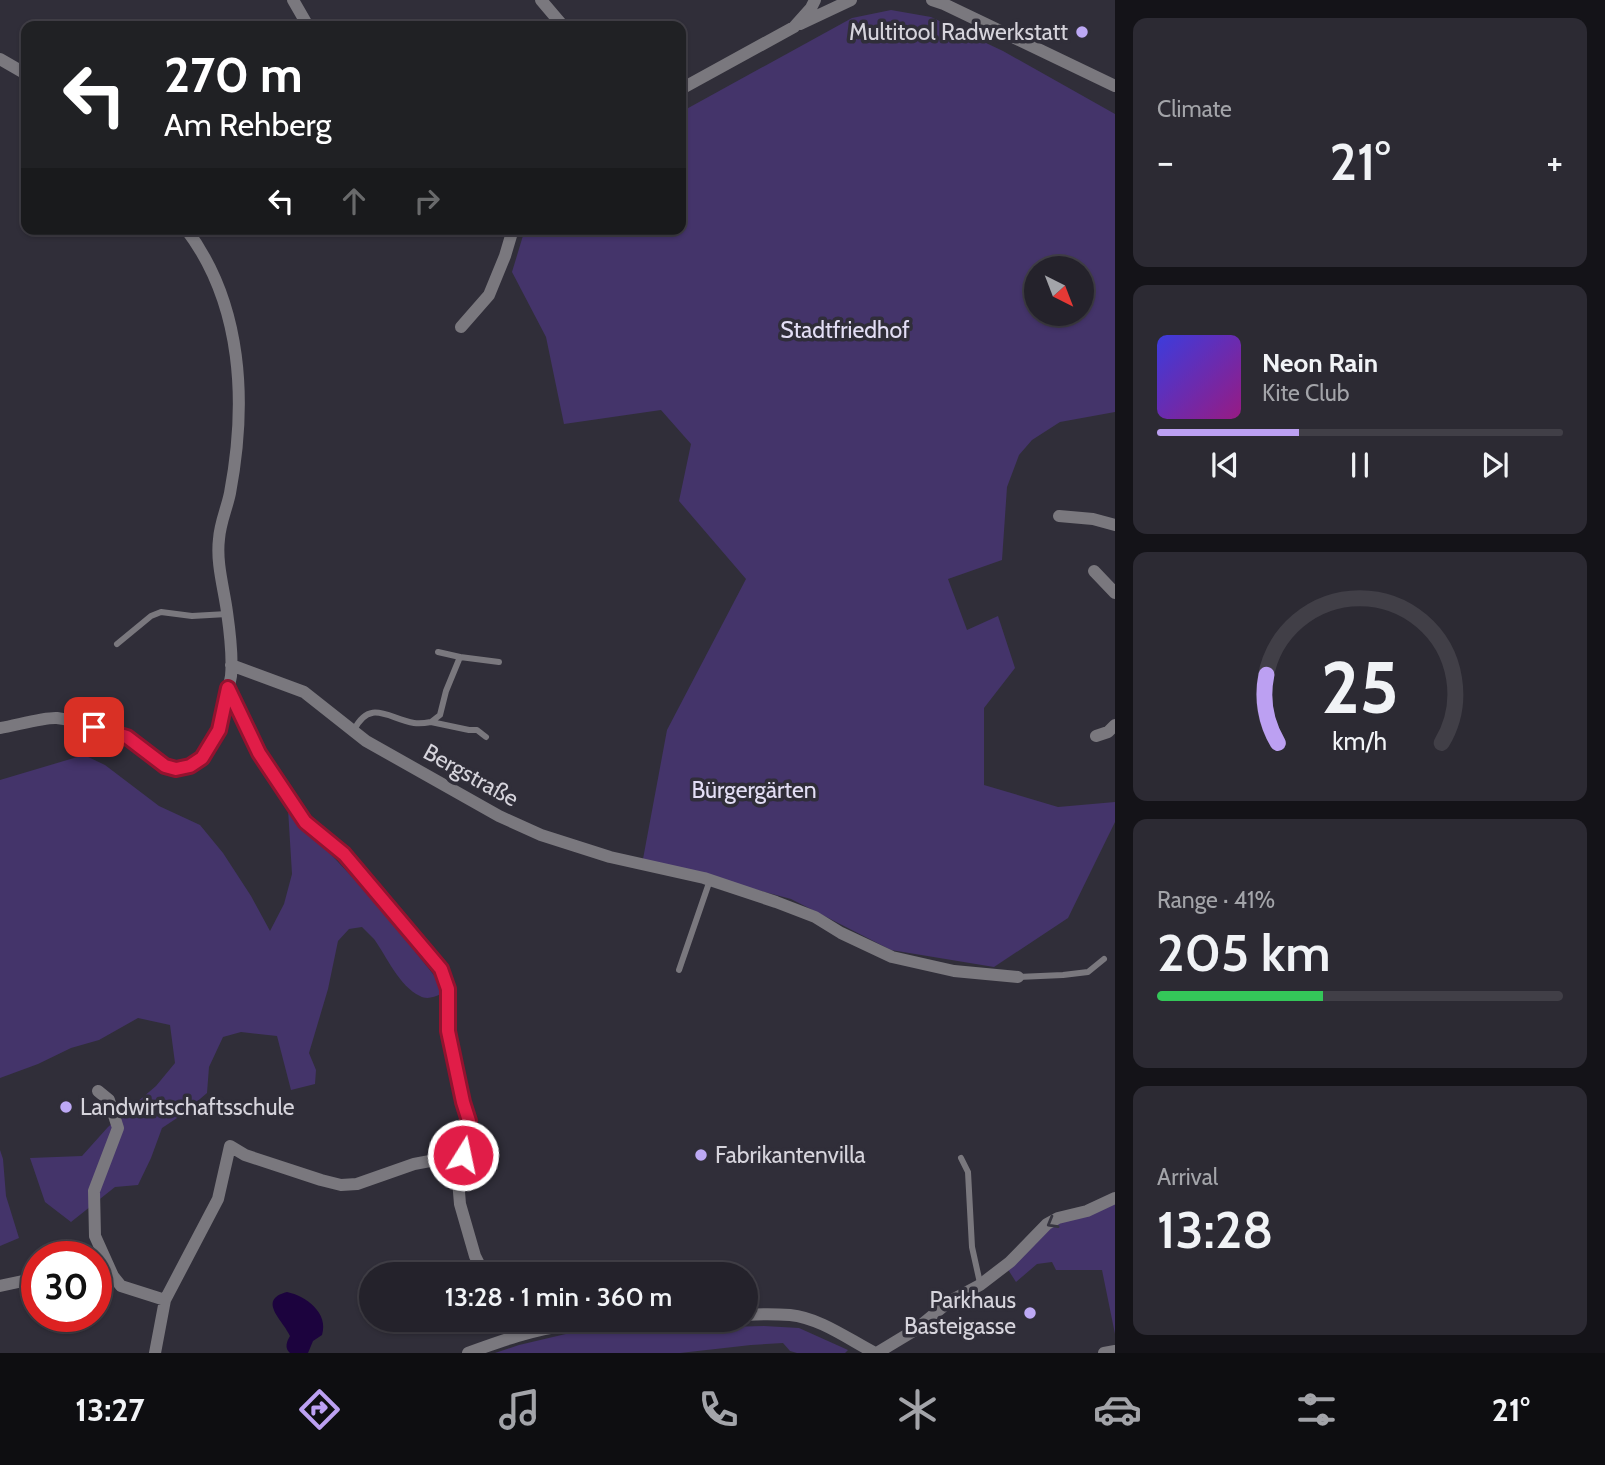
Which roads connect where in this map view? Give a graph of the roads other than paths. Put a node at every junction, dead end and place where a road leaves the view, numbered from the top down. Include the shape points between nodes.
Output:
1 (293, 0) edge
2 (541, 0) edge
3 (815, 0) edge
4 (850, 0) edge
5 (932, 0) edge
6 (305, 21) edge
7 (559, 21) edge
8 (794, 27) junction
9 (0, 60) edge
10 (21, 71) edge
11 (686, 86) edge
12 (1115, 86) edge
13 (190, 235) edge
14 (511, 235) edge
15 (461, 327) dead end
16 (1059, 516) dead end
17 (1115, 525) edge
18 (1094, 571) dead end
19 (1115, 593) edge
20 (227, 614) junction
21 (117, 644) dead end
22 (438, 653) dead end
23 (460, 657) junction
24 (499, 662) dead end
25 (231, 665) junction
26 (229, 683) junction
27 (432, 722) junction
28 (1115, 725) edge
29 (0, 728) edge
30 (354, 730) junction
31 (1096, 736) dead end
32 (486, 737) dead end
33 (710, 880) junction
34 (1104, 960) dead end
35 (679, 970) dead end
36 (1018, 977) joint
37 (98, 1091) dead end
38 (463, 1155) junction
39 (961, 1158) dead end
40 (1115, 1198) edge
41 (478, 1262) edge
42 (113, 1276) joint
43 (21, 1281) edge
44 (980, 1285) junction
45 (0, 1286) edge
46 (165, 1300) junction
47 (758, 1315) edge
48 (514, 1332) edge
49 (535, 1332) edge
50 (516, 1336) junction
51 (1115, 1351) edge
52 (155, 1353) edge
53 (468, 1353) edge
54 (876, 1353) edge
55 (1104, 1353) edge

1 - 6 street
2 - 7 street
3 - 8 street
4 - 8 street
5 - 12 street
8 - 11 street
9 - 10 street
13 - 20 street via 229,316 238,369 234,459 218,540
14 - 15 street via 489,295
16 - 17 street
18 - 19 street
20 - 21 lane via 161,612
20 - 25 street
22 - 23 lane
23 - 24 lane
23 - 27 lane via 440,715
25 - 26 street
25 - 30 street, Bergstraße via 304,692
26 - 29 street via 219,730 209,748 190,766 176,769 165,766 127,737 56,718
26 - 38 street via 259,753 305,822 344,854 441,969 448,989 450,1045 469,1121
27 - 30 lane via 413,723 371,713 359,720
27 - 32 lane via 477,730
28 - 31 street
30 - 33 street, Bergstraße via 499,816 541,835 610,857
33 - 35 lane
33 - 36 street, Bergstraße via 816,917 892,957 954,971
34 - 36 lane via 1088,972
37 - 42 street via 108,1101 118,1128 94,1191 95,1236
38 - 41 street via 460,1204
38 - 46 street via 341,1185 245,1155 230,1146 218,1199
39 - 44 lane via 968,1172 972,1247
40 -> 44 street via 1047,1224
42 - 46 street via 121,1286
43 - 45 street
44 - 54 street
46 - 52 street
47 - 54 street via 809,1320
48 - 50 street
49 - 50 street
50 - 53 street
51 - 55 street

